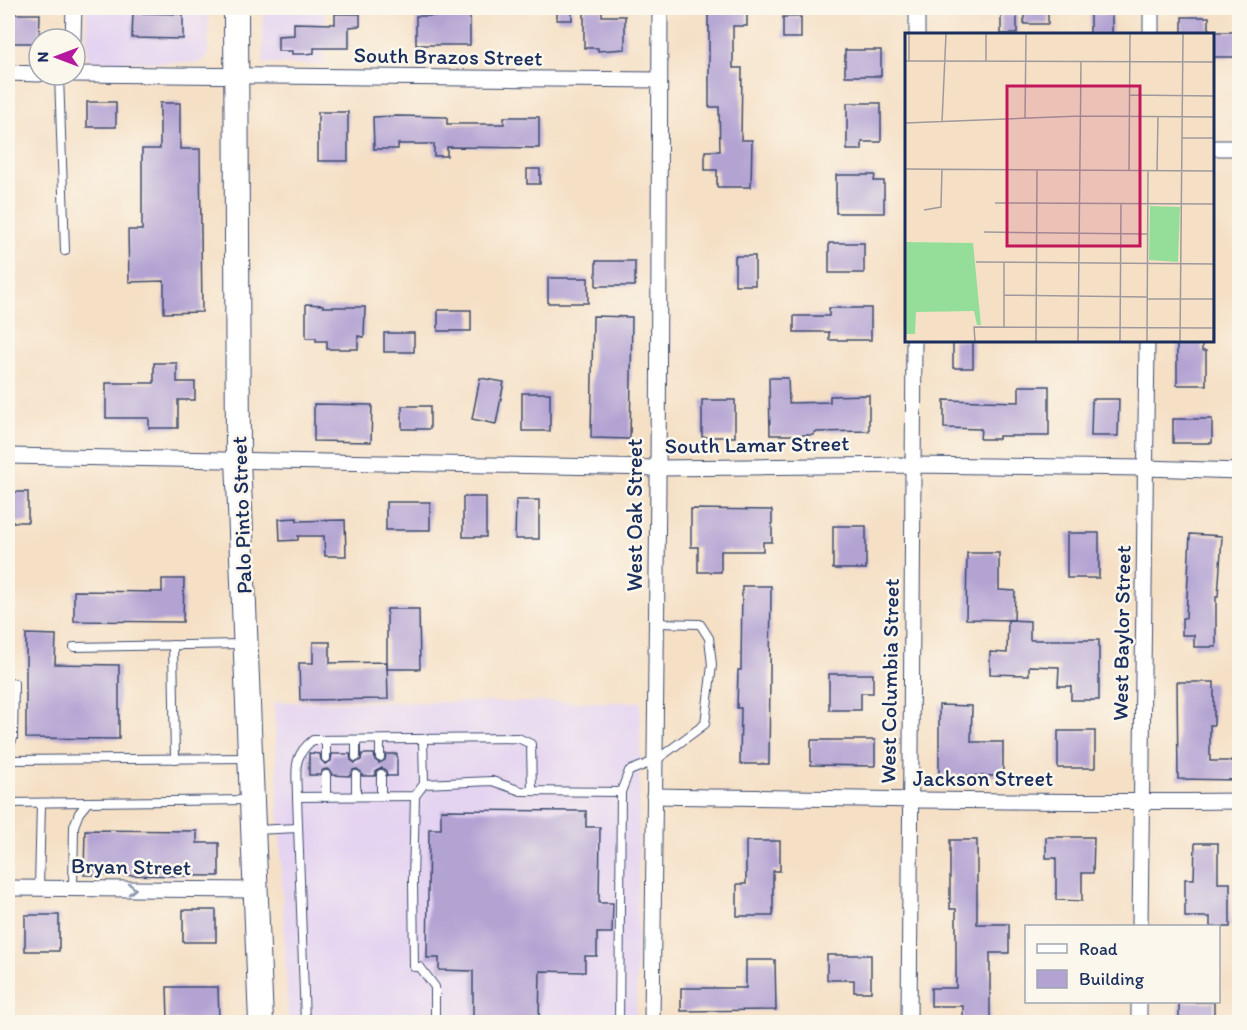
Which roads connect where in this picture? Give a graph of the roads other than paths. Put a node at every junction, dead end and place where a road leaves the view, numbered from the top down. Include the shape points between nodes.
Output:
1 (74, 8) edge
2 (237, 8) edge
3 (660, 8) edge
4 (917, 8) edge
5 (1151, 8) edge
6 (73, 27) edge
7 (917, 33) edge
8 (1150, 33) edge
9 (8, 74) edge
10 (27, 74) edge
11 (87, 74) edge
12 (236, 76) junction
13 (659, 81) junction
14 (59, 87) edge
15 (1214, 148) edge
16 (1239, 148) edge
17 (65, 251) dead end
18 (914, 342) edge
19 (1147, 342) edge
20 (8, 456) edge
21 (238, 459) junction
22 (913, 465) junction
23 (658, 468) junction
24 (1146, 468) junction
25 (1239, 471) edge
26 (655, 623) junction
27 (246, 644) junction
28 (173, 645) junction
29 (74, 647) dead end
30 (14, 683) dead end
31 (423, 739) junction
32 (326, 740) junction
33 (356, 740) junction
34 (380, 740) junction
35 (8, 749) edge
36 (356, 757) dead end
37 (380, 757) dead end
38 (250, 758) junction
39 (326, 758) dead end
40 (175, 759) junction
41 (8, 760) edge
42 (655, 761) junction
43 (381, 774) dead end
44 (326, 775) dead end
45 (356, 775) dead end
46 (424, 784) junction
47 (532, 790) junction
48 (621, 792) junction
49 (356, 796) junction
50 (381, 796) junction
51 (415, 796) junction
52 (654, 796) junction
53 (297, 797) junction
54 (326, 797) junction
55 (252, 800) junction
56 (910, 800) junction
57 (1239, 801) edge
58 (88, 802) junction
59 (1142, 802) junction
60 (8, 803) edge
61 (40, 803) junction
62 (298, 828) junction
63 (253, 830) junction
64 (8, 888) edge
65 (39, 888) junction
66 (73, 888) junction
67 (255, 890) junction
68 (1140, 925) edge
69 (1139, 1003) edge
70 (261, 1023) edge
71 (305, 1023) edge
72 (435, 1023) edge
73 (619, 1023) edge
74 (651, 1023) edge
75 (909, 1023) edge
76 (1139, 1023) edge

1 - 6 street
2 - 12 main road, Palo Pinto Street
3 - 13 street, West Oak Street
4 - 7 street
5 - 8 street
9 - 10 street
11 - 12 street, South Brazos Street
12 - 13 street, South Brazos Street
12 - 21 main road, Palo Pinto Street
13 - 23 street, West Oak Street
14 - 17 lane
15 - 16 street
18 - 22 street, West Columbia Street
19 - 24 street, West Baylor Street
20 - 21 street, South Lamar Street
21 - 23 street, South Lamar Street
21 - 27 main road, Palo Pinto Street
22 - 23 street, South Lamar Street
22 - 24 street, South Lamar Street
22 - 56 street, West Columbia Street
23 - 26 street, West Oak Street
24 - 25 street, South Lamar Street
24 - 59 street, West Baylor Street
26 - 42 street, West Oak Street
26 - 42 lane via 700,624 709,638 712,665 705,724
27 - 28 lane
27 - 38 main road, Palo Pinto Street
28 - 29 lane
28 - 40 lane
30 - 35 lane via 13,738
31 - 34 lane
31 - 46 lane
31 - 47 lane via 518,738 531,744
32 - 33 lane
32 - 39 lane
32 - 53 lane via 313,740 297,760
33 - 34 lane
33 - 36 lane
34 - 37 lane
38 - 40 lane
38 - 55 main road, Palo Pinto Street
40 - 41 lane
42 - 48 lane via 628,771
42 - 52 street, West Oak Street
43 - 50 lane
44 - 54 lane
45 - 49 lane
46 - 47 lane via 492,781 521,791
46 - 51 lane
47 - 48 lane
48 - 73 lane
49 - 50 lane
49 - 54 lane
50 - 51 lane
51 - 72 lane via 414,966 420,967 435,987
52 - 56 street, Jackson Street
52 - 74 street, West Oak Street
53 - 54 lane
53 - 62 lane
55 - 58 lane
55 - 63 main road, Palo Pinto Street
56 - 59 street, Jackson Street
56 - 75 street, West Columbia Street
57 - 59 street, Jackson Street
58 - 61 lane
58 - 66 lane via 74,826
59 - 68 street, West Baylor Street
60 - 61 lane
61 - 65 lane
62 - 63 lane
62 - 71 lane
63 - 67 main road, Palo Pinto Street
64 - 65 street, Bryan Street
65 - 66 street, Bryan Street
66 -> 67 street, Bryan Street
67 - 70 main road, Palo Pinto Street
69 - 76 street

